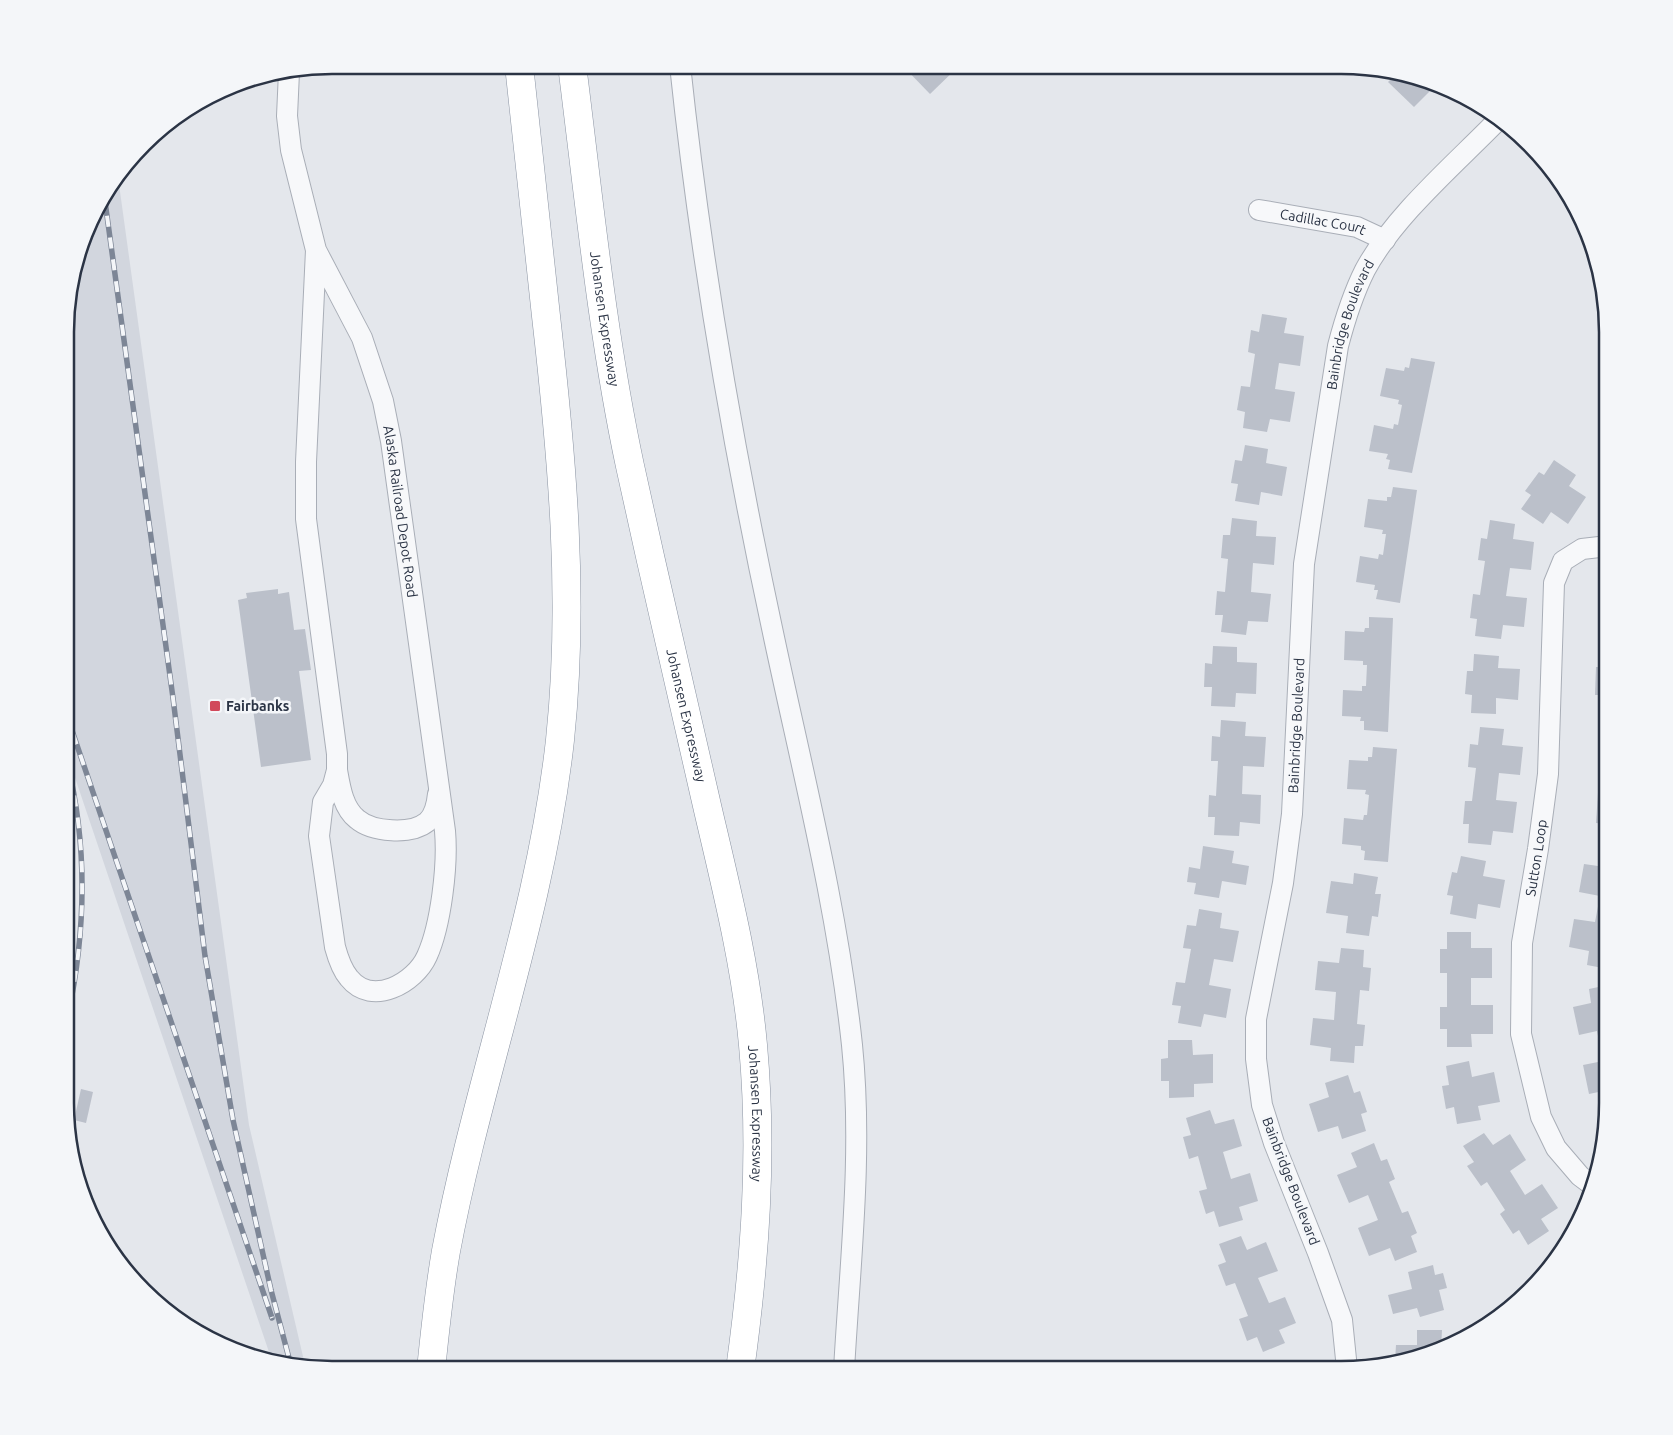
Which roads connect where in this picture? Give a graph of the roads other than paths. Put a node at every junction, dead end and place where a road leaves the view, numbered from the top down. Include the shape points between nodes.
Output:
1 (520, 74) edge
2 (573, 74) edge
3 (681, 74) edge
4 (289, 78) edge
5 (1494, 124) edge
6 (1259, 210) dead end
7 (1386, 240) junction
8 (316, 250) junction
9 (1599, 547) edge
10 (337, 770) junction
11 (439, 787) junction
12 (1587, 1181) edge
13 (432, 1361) edge
14 (741, 1361) edge
15 (845, 1361) edge
16 (1346, 1361) edge

1 - 13 highway via 563,492 567,587 560,739 536,884 454,1214 437,1309
2 - 14 highway, Johansen Expressway via 594,245 629,463 730,905 753,1043 757,1105 756,1224
3 - 15 street via 712,317 771,625 828,884 852,1046 856,1157
4 - 8 street, Alaska Railroad Depot Road via 287,116 291,150
5 - 7 street, Bainbridge Boulevard via 1395,226
6 - 7 street, Cadillac Court via 1357,228
7 - 16 street, Bainbridge Boulevard via 1366,269 1348,310 1338,346 1304,564 1292,814 1284,883 1256,1019 1256,1059 1262,1104 1342,1320
8 - 10 street, Alaska Railroad Depot Road via 306,519
8 - 11 street, Alaska Railroad Depot Road via 362,338 383,401
9 - 12 street, Sutton Loop via 1582,549 1563,561 1554,583 1548,774 1522,943 1520,996 1521,1034 1541,1117 1556,1148
10 - 11 street, Alaska Railroad Depot Road via 349,811 357,820 379,828 408,828 426,823 436,806
10 - 11 street, Alaska Railroad Depot Road via 323,802 319,836 335,947 349,979 360,988 373,991 405,983 427,956 445,878 447,852

